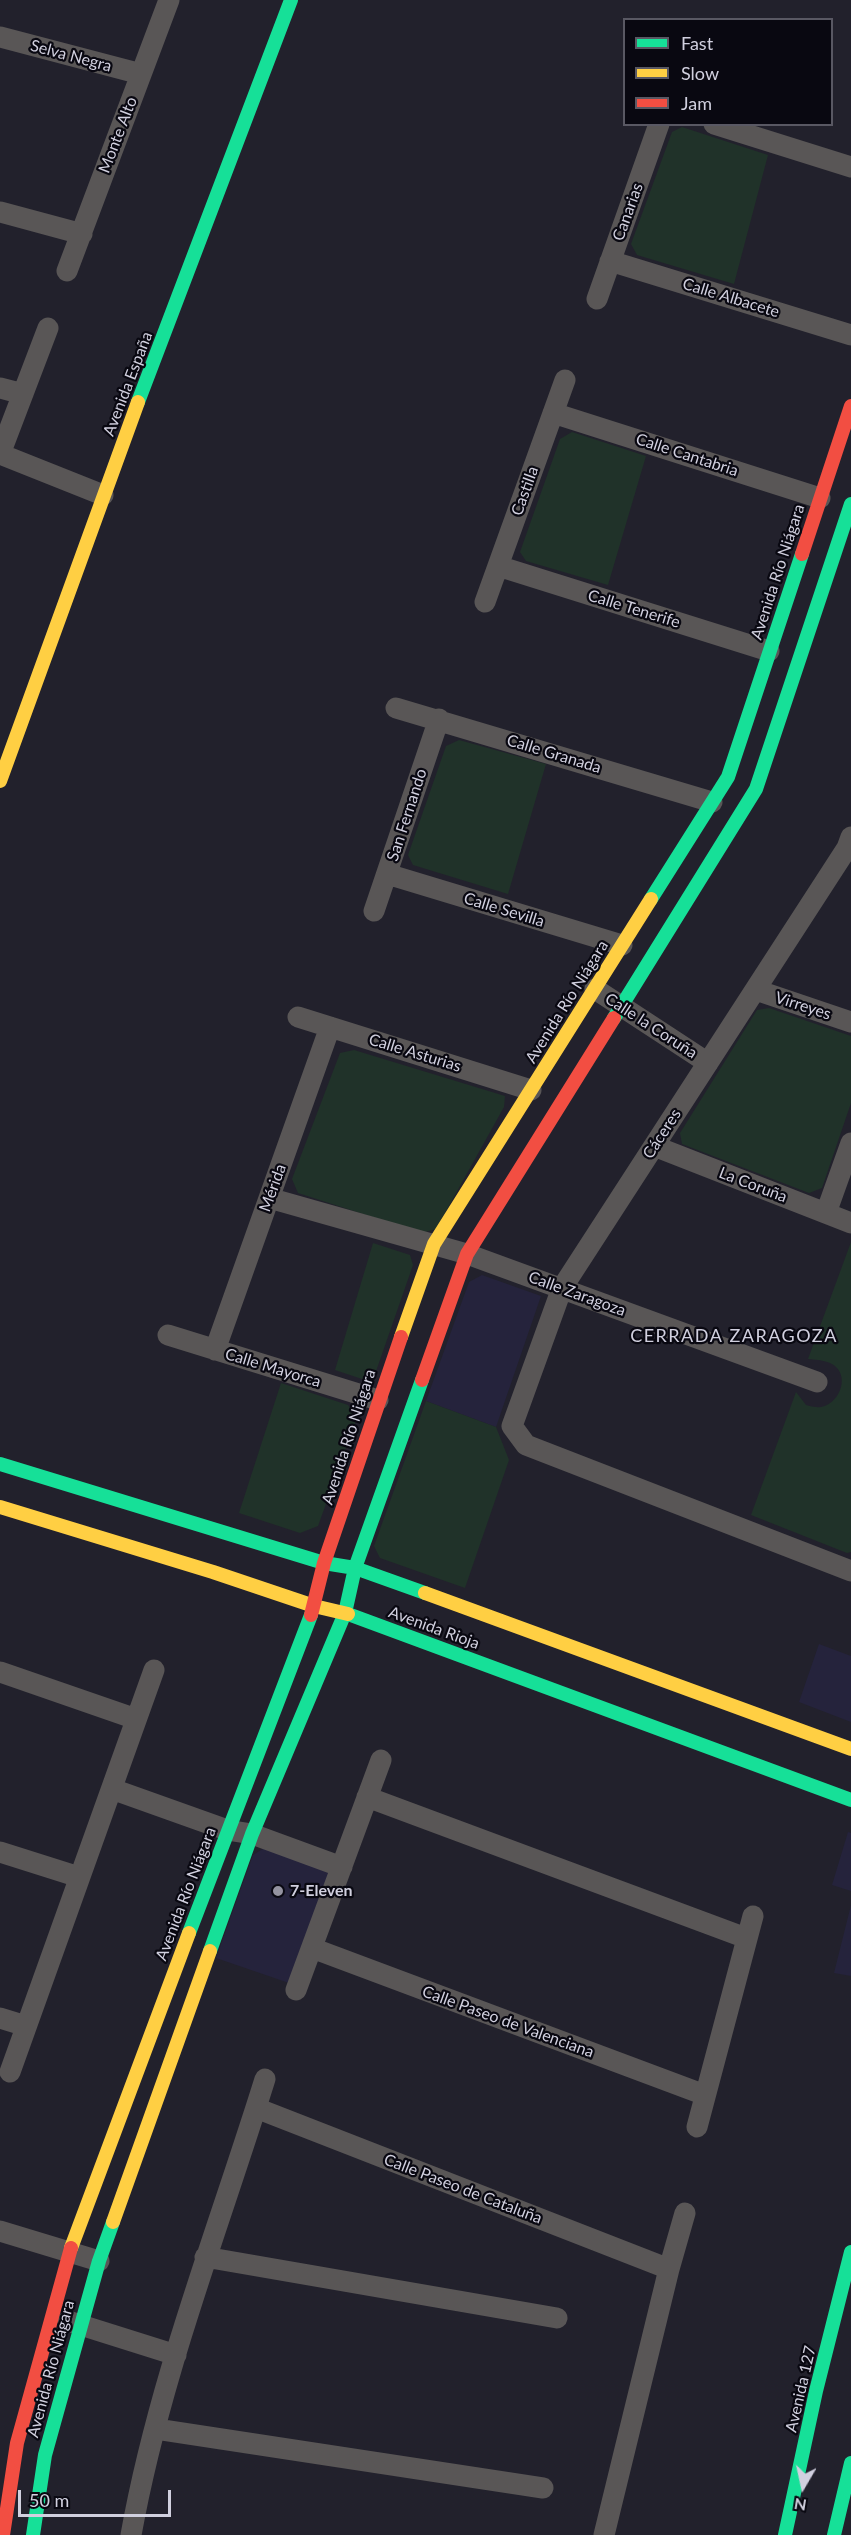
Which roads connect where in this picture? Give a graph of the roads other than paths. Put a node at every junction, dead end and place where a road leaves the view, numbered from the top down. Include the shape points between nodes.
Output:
1 (169, 0) edge
2 (291, 0) edge
3 (0, 37) edge
4 (141, 74) junction
5 (658, 126) edge
6 (720, 126) edge
7 (851, 167) edge
8 (0, 212) edge
9 (82, 234) junction
10 (610, 261) junction
11 (67, 271) dead end
12 (597, 299) dead end
13 (48, 328) dead end
14 (851, 335) edge
15 (565, 380) dead end
16 (0, 388) edge
17 (23, 394) junction
18 (850, 411) edge
19 (553, 413) junction
20 (0, 454) edge
21 (103, 495) junction
22 (820, 498) junction
23 (851, 504) edge
24 (498, 566) junction
25 (485, 602) dead end
26 (769, 651) junction
27 (396, 708) dead end
28 (439, 719) junction
29 (0, 782) edge
30 (712, 802) junction
31 (850, 845) edge
32 (387, 874) junction
33 (374, 911) dead end
34 (622, 945) junction
35 (595, 989) junction
36 (756, 990) junction
37 (621, 1006) junction
38 (298, 1017) dead end
39 (851, 1022) edge
40 (330, 1027) junction
41 (708, 1063) junction
42 (531, 1090) junction
43 (851, 1143) edge
44 (654, 1146) junction
45 (269, 1197) junction
46 (826, 1213) junction
47 (851, 1223) edge
48 (434, 1244) junction
49 (467, 1254) junction
50 (562, 1288) junction
51 (168, 1335) dead end
52 (215, 1350) junction
53 (817, 1382) dead end
54 (378, 1400) junction
55 (0, 1464) edge
56 (0, 1507) edge
57 (225, 1531) junction
58 (216, 1562) junction
59 (324, 1563) junction
60 (355, 1568) junction
61 (851, 1571) edge
62 (314, 1606) junction
63 (345, 1613) junction
64 (154, 1670) dead end
65 (0, 1672) edge
66 (136, 1719) junction
67 (851, 1749) edge
68 (381, 1760) dead end
69 (112, 1789) junction
70 (367, 1797) junction
71 (851, 1800) edge
72 (227, 1830) junction
73 (252, 1834) junction
74 (0, 1852) edge
75 (342, 1867) junction
76 (79, 1877) junction
77 (753, 1916) dead end
78 (746, 1938) junction
79 (312, 1948) junction
80 (296, 1990) dead end
81 (0, 2018) edge
82 (26, 2026) junction
83 (10, 2072) dead end
84 (265, 2079) dead end
85 (705, 2095) junction
86 (256, 2109) junction
87 (697, 2127) dead end
88 (685, 2213) dead end
89 (0, 2231) edge
90 (851, 2252) edge
91 (69, 2253) junction
92 (206, 2257) junction
93 (99, 2261) junction
94 (669, 2269) junction
95 (50, 2316) junction
96 (557, 2318) dead end
97 (79, 2325) junction
98 (176, 2355) junction
99 (156, 2429) junction
100 (851, 2463) edge
101 (543, 2488) dead end
102 (3, 2535) edge
103 (33, 2535) edge
104 (131, 2535) edge
105 (604, 2535) edge
106 (785, 2535) edge
107 (834, 2535) edge

1 - 4 street, Monte Alto
2 - 21 street, Avenida España
3 - 4 street, Selva Negra
4 - 9 street, Monte Alto
5 - 10 street, Canarias
6 - 7 street
8 - 9 street
9 - 11 street, Monte Alto
10 - 12 street, Canarias
10 - 14 street, Calle Albacete
13 - 17 street
15 - 19 street, Castilla
16 - 17 street
17 - 20 street
18 - 22 street, Avenida Río Niágara
19 - 22 street, Calle Cantabria
19 - 24 street, Castilla
20 - 21 street
21 - 29 street, Avenida España
22 - 26 street, Avenida Río Niágara
23 - 37 street, Avenida Río Niágara via 756,789
24 - 25 street, Castilla
24 - 26 street, Calle Tenerife
26 - 30 street, Avenida Río Niágara via 728,777
27 - 28 street, Calle Granada
28 - 30 street, Calle Granada
28 - 32 street, San Fernando
30 - 34 street, Avenida Río Niágara
31 - 36 street, Cáceres
32 - 33 street, San Fernando
32 - 34 street, Calle Sevilla
34 - 35 street, Avenida Río Niágara
35 - 37 street, Calle la Coruña
35 - 42 street, Avenida Río Niágara
36 - 39 street, Virreyes
36 - 41 street, Cáceres
37 - 41 street, Calle la Coruña
37 - 49 street, Avenida Río Niágara
38 - 40 street, Calle Asturias
40 - 42 street, Calle Asturias
40 - 45 street, Mérida
41 - 44 street, Cáceres
42 - 48 street, Avenida Río Niágara
43 - 46 street
44 - 46 street, La Coruña
44 - 50 street, Cáceres
45 - 48 street, Calle Zaragoza
45 - 52 street, Mérida
46 - 47 street, La Coruña
48 - 49 street, Calle Zaragoza
48 - 54 street, Avenida Río Niágara
49 - 50 street, Calle Zaragoza
49 - 60 street, Avenida Río Niágara
50 - 53 street, Calle Zaragoza
50 - 61 street, Cáceres via 512,1426 526,1445
51 - 52 street, Calle Mayorca
52 - 54 street, Calle Mayorca
54 - 59 street, Avenida Río Niágara
55 - 57 street, Avenida Rioja via 133,1510
56 - 58 street, Avenida Rioja
57 - 58 street
57 - 59 street, Avenida Rioja
58 - 62 street, Avenida Rioja
59 - 60 street, Avenida Rioja
59 - 62 street, Avenida Río Niágara
60 - 63 street, Avenida Río Niágara
60 - 67 street, Avenida Rioja
62 - 63 street, Avenida Rioja
62 - 72 street, Avenida Río Niágara
63 - 71 street, Avenida Rioja
63 - 73 street, Avenida Río Niágara
64 - 66 street
65 - 66 street
66 - 69 street
68 - 70 street
69 - 72 street
69 - 76 street
70 - 75 street
70 - 78 street
72 - 73 street
72 - 91 street, Avenida Río Niágara
73 - 75 street
73 - 93 street, Avenida Río Niágara
74 - 76 street
75 - 79 street
76 - 82 street
77 - 78 street
78 - 85 street
79 - 80 street
79 - 85 street, Calle Paseo de Valenciana
81 - 82 street
82 - 83 street
84 - 86 street
85 - 87 street
86 - 92 street
86 - 94 street, Calle Paseo de Cataluña
88 - 94 street
89 - 91 street
90 - 106 street, Avenida 127
91 - 93 street
91 - 95 street, Avenida Río Niágara
92 - 96 street
92 - 98 street
93 - 97 street, Avenida Río Niágara
94 - 105 street
95 - 97 street
95 - 102 street, Avenida Río Niágara via 17,2443
97 - 98 street
97 - 103 street, Avenida Río Niágara via 45,2455
98 - 99 street
99 - 101 street
99 - 104 street
100 - 107 street

